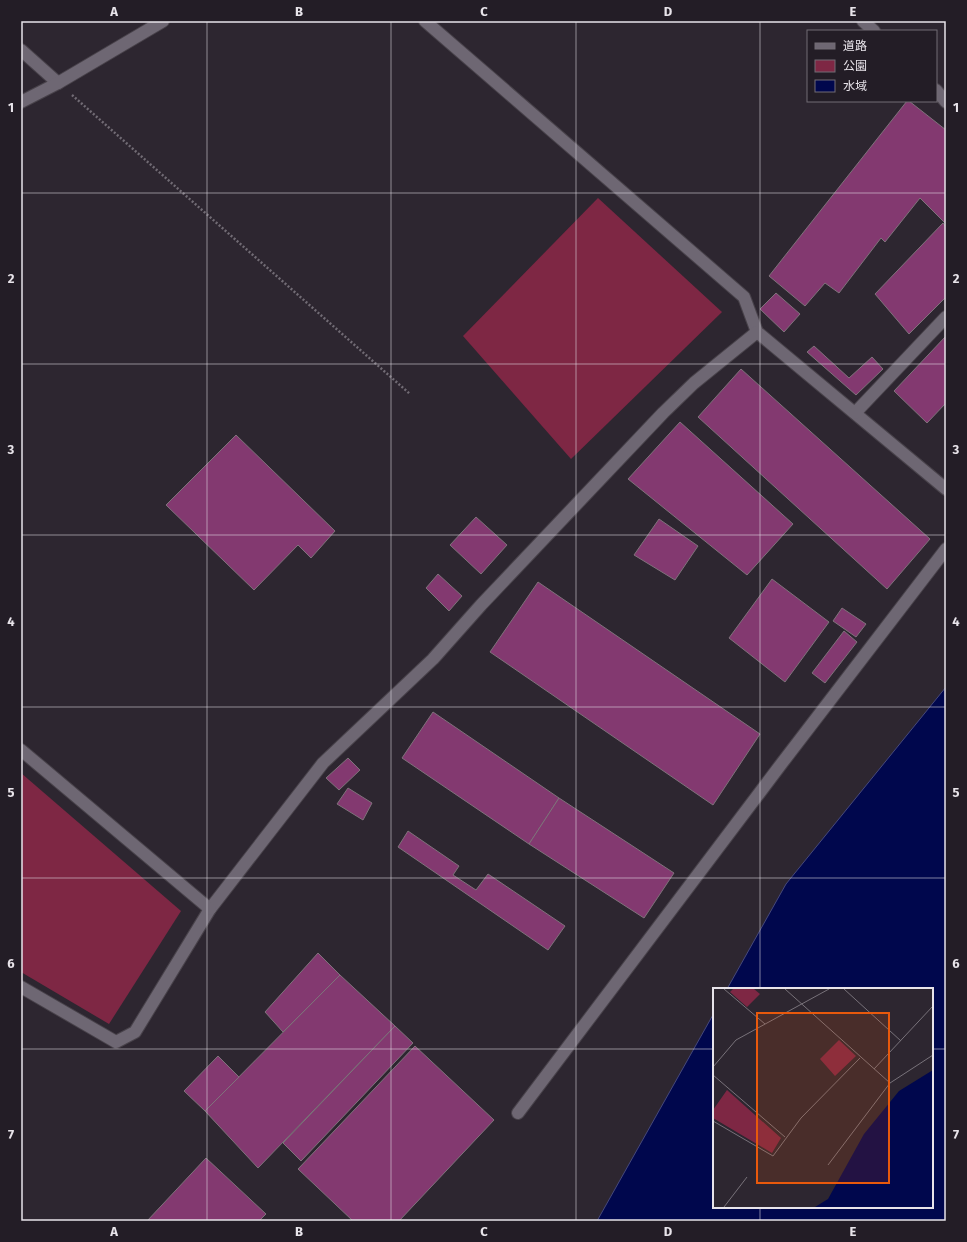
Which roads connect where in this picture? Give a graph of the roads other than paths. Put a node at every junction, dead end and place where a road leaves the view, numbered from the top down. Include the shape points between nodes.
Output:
1 (163, 21) edge
2 (425, 21) edge
3 (862, 21) edge
4 (873, 30) edge
5 (21, 50) edge
6 (58, 82) junction
7 (937, 91) edge
8 (21, 102) edge
9 (946, 102) edge
10 (946, 317) edge
11 (757, 332) junction
12 (855, 413) junction
13 (946, 489) edge
14 (946, 549) edge
15 (21, 750) edge
16 (210, 909) junction
17 (21, 987) edge
18 (518, 1113) dead end

1 - 6 street
2 - 11 street via 744,297
3 - 4 street
5 - 6 street
6 - 8 street
7 - 9 street
10 - 12 street
11 - 12 street
11 - 16 street via 694,383 663,413 433,659 323,763
12 - 13 street
14 - 18 street
15 - 16 street
16 - 17 street via 135,1032 116,1042

